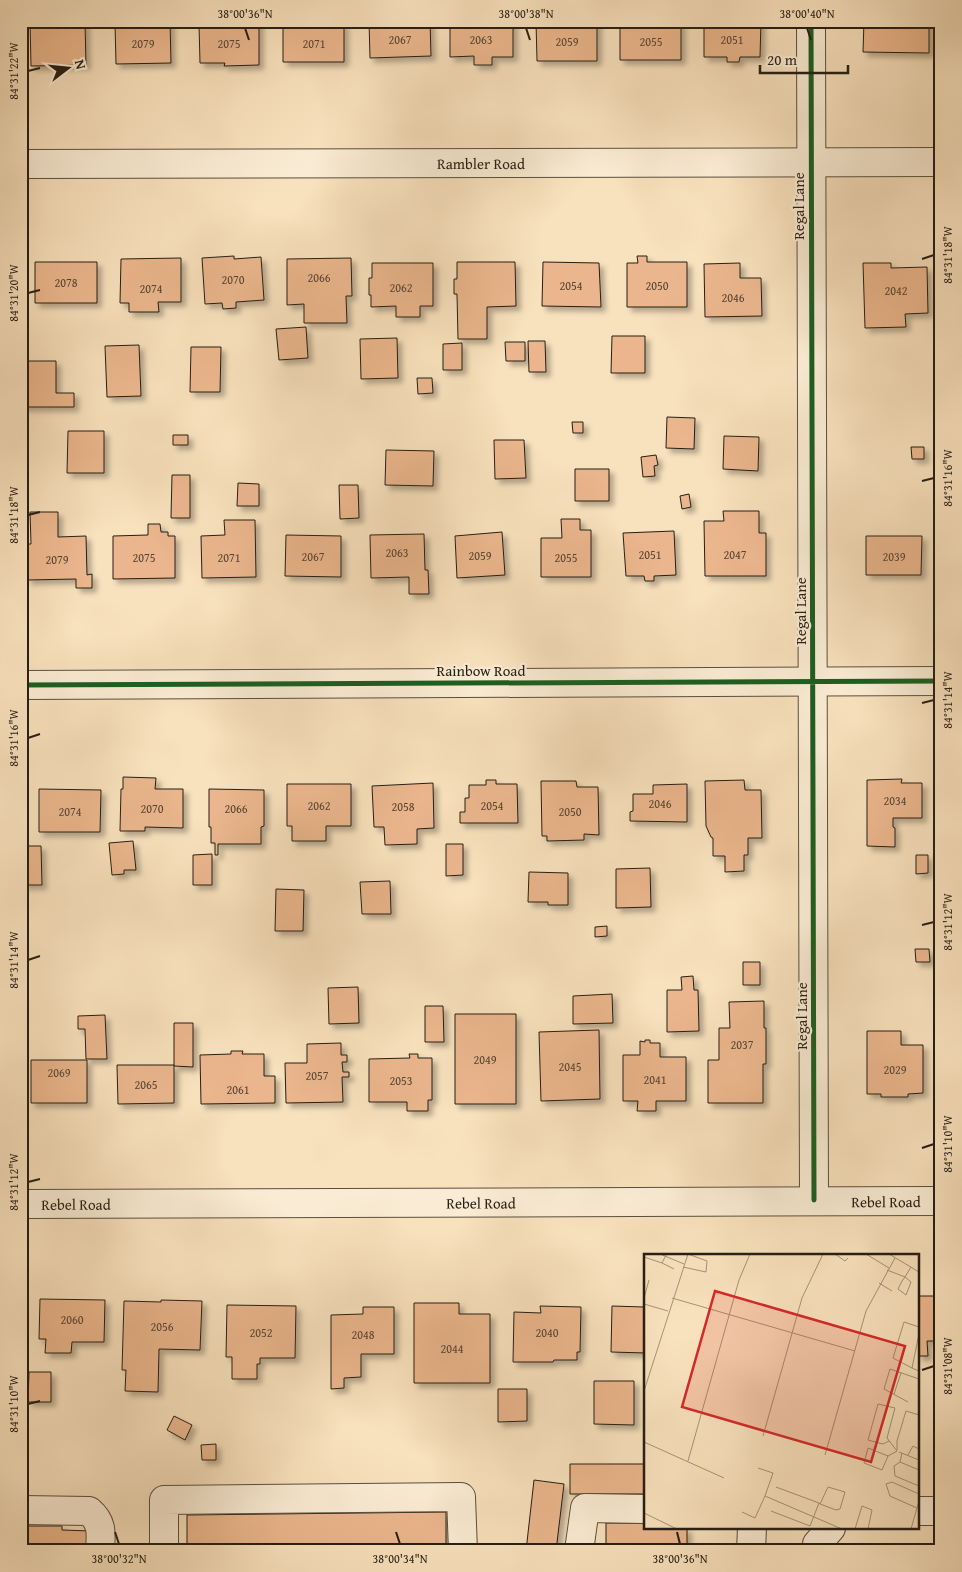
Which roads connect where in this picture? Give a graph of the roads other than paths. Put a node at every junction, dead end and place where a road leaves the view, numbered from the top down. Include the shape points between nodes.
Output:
1 (811, 21) edge
2 (811, 162) junction
3 (941, 162) edge
4 (21, 164) edge
5 (813, 681) junction
6 (941, 681) edge
7 (21, 685) edge
8 (814, 1200) junction
9 (941, 1200) edge
10 (21, 1204) edge
11 (21, 1510) edge
12 (644, 1510) edge
13 (920, 1511) edge
14 (941, 1511) edge
15 (752, 1530) edge
16 (829, 1530) edge
17 (100, 1551) edge
18 (164, 1551) edge
19 (463, 1551) edge
20 (579, 1551) edge
21 (751, 1551) edge
22 (817, 1551) edge

1 - 2 street, Regal Lane
2 - 3 street, Rambler Road
2 - 4 street, Rambler Road
2 - 5 street, Regal Lane
5 - 6 street, Rainbow Road
5 - 7 street, Rainbow Road
5 - 8 street, Regal Lane
8 - 9 street, Rebel Road
8 - 10 street, Rebel Road
11 - 17 street via 89,1511 97,1518 101,1529
12 - 20 street via 585,1508
13 - 14 street
15 - 21 street
16 - 22 street via 817,1544
18 - 19 street via 164,1500 461,1497

